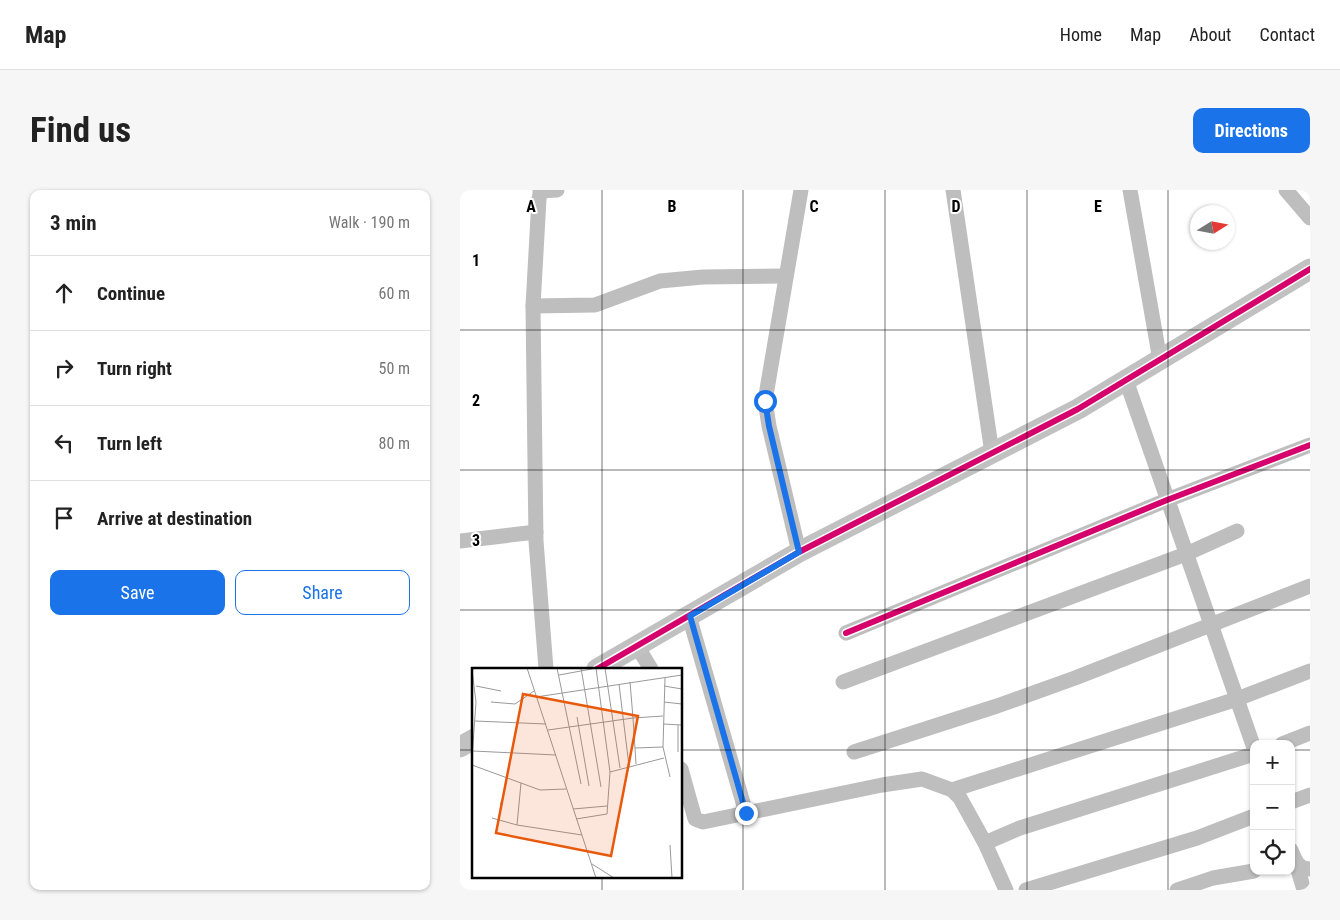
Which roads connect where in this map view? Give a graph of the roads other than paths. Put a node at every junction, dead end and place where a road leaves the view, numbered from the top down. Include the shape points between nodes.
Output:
1 (557, 190) edge
2 (801, 190) edge
3 (953, 190) edge
4 (1130, 190) edge
5 (1286, 190) edge
6 (540, 191) edge
7 (1310, 218) edge
8 (1309, 275) edge
9 (786, 276) junction
10 (533, 306) junction
11 (1160, 360) junction
12 (1126, 380) junction
13 (1310, 445) edge
14 (992, 453) junction
15 (1166, 500) junction
16 (1237, 531) dead end
17 (536, 532) junction
18 (460, 541) edge
19 (799, 552) junction
20 (1186, 554) junction
21 (1310, 586) edge
22 (690, 616) junction
23 (1212, 625) junction
24 (846, 632) dead end
25 (637, 646) junction
26 (546, 668) edge
27 (599, 668) edge
28 (650, 668) edge
29 (1310, 671) edge
30 (843, 682) dead end
31 (1237, 699) junction
32 (1310, 733) edge
33 (1251, 740) edge
34 (1292, 740) edge
35 (472, 741) edge
36 (460, 747) edge
37 (854, 752) dead end
38 (1250, 755) edge
39 (682, 773) edge
40 (952, 790) junction
41 (1310, 795) edge
42 (1295, 801) edge
43 (746, 813) junction
44 (1250, 818) edge
45 (985, 843) junction
46 (1297, 861) edge
47 (1250, 872) edge
48 (1006, 890) edge
49 (1026, 890) edge
50 (1177, 890) edge
51 (1304, 890) edge

1 - 6 street
2 - 9 street
3 - 14 street
4 - 11 street
5 - 7 street
6 - 10 street
8 - 11 street
9 - 10 street via 660,281 595,305
9 - 19 street via 765,401
10 - 17 street
11 - 12 street
12 - 14 street via 1078,409
12 - 15 street
13 - 15 street
14 - 19 street
15 - 20 street
15 - 24 street
16 - 20 street
17 - 18 street
17 - 26 street
19 - 22 street
20 - 23 street
20 - 30 street
21 - 23 street
22 - 25 street
22 - 43 street
23 - 31 street
23 - 37 street via 997,706
25 - 27 street
25 - 28 street
29 - 31 street
31 - 33 street
31 - 40 street
32 - 34 street
35 - 36 street
38 - 45 street via 1020,828
39 - 43 street via 695,819 703,822
40 - 43 street via 922,779
40 - 45 street via 960,798
41 - 42 street
44 - 49 street via 1197,838
45 - 48 street
46 - 51 street
47 - 50 street via 1213,878

